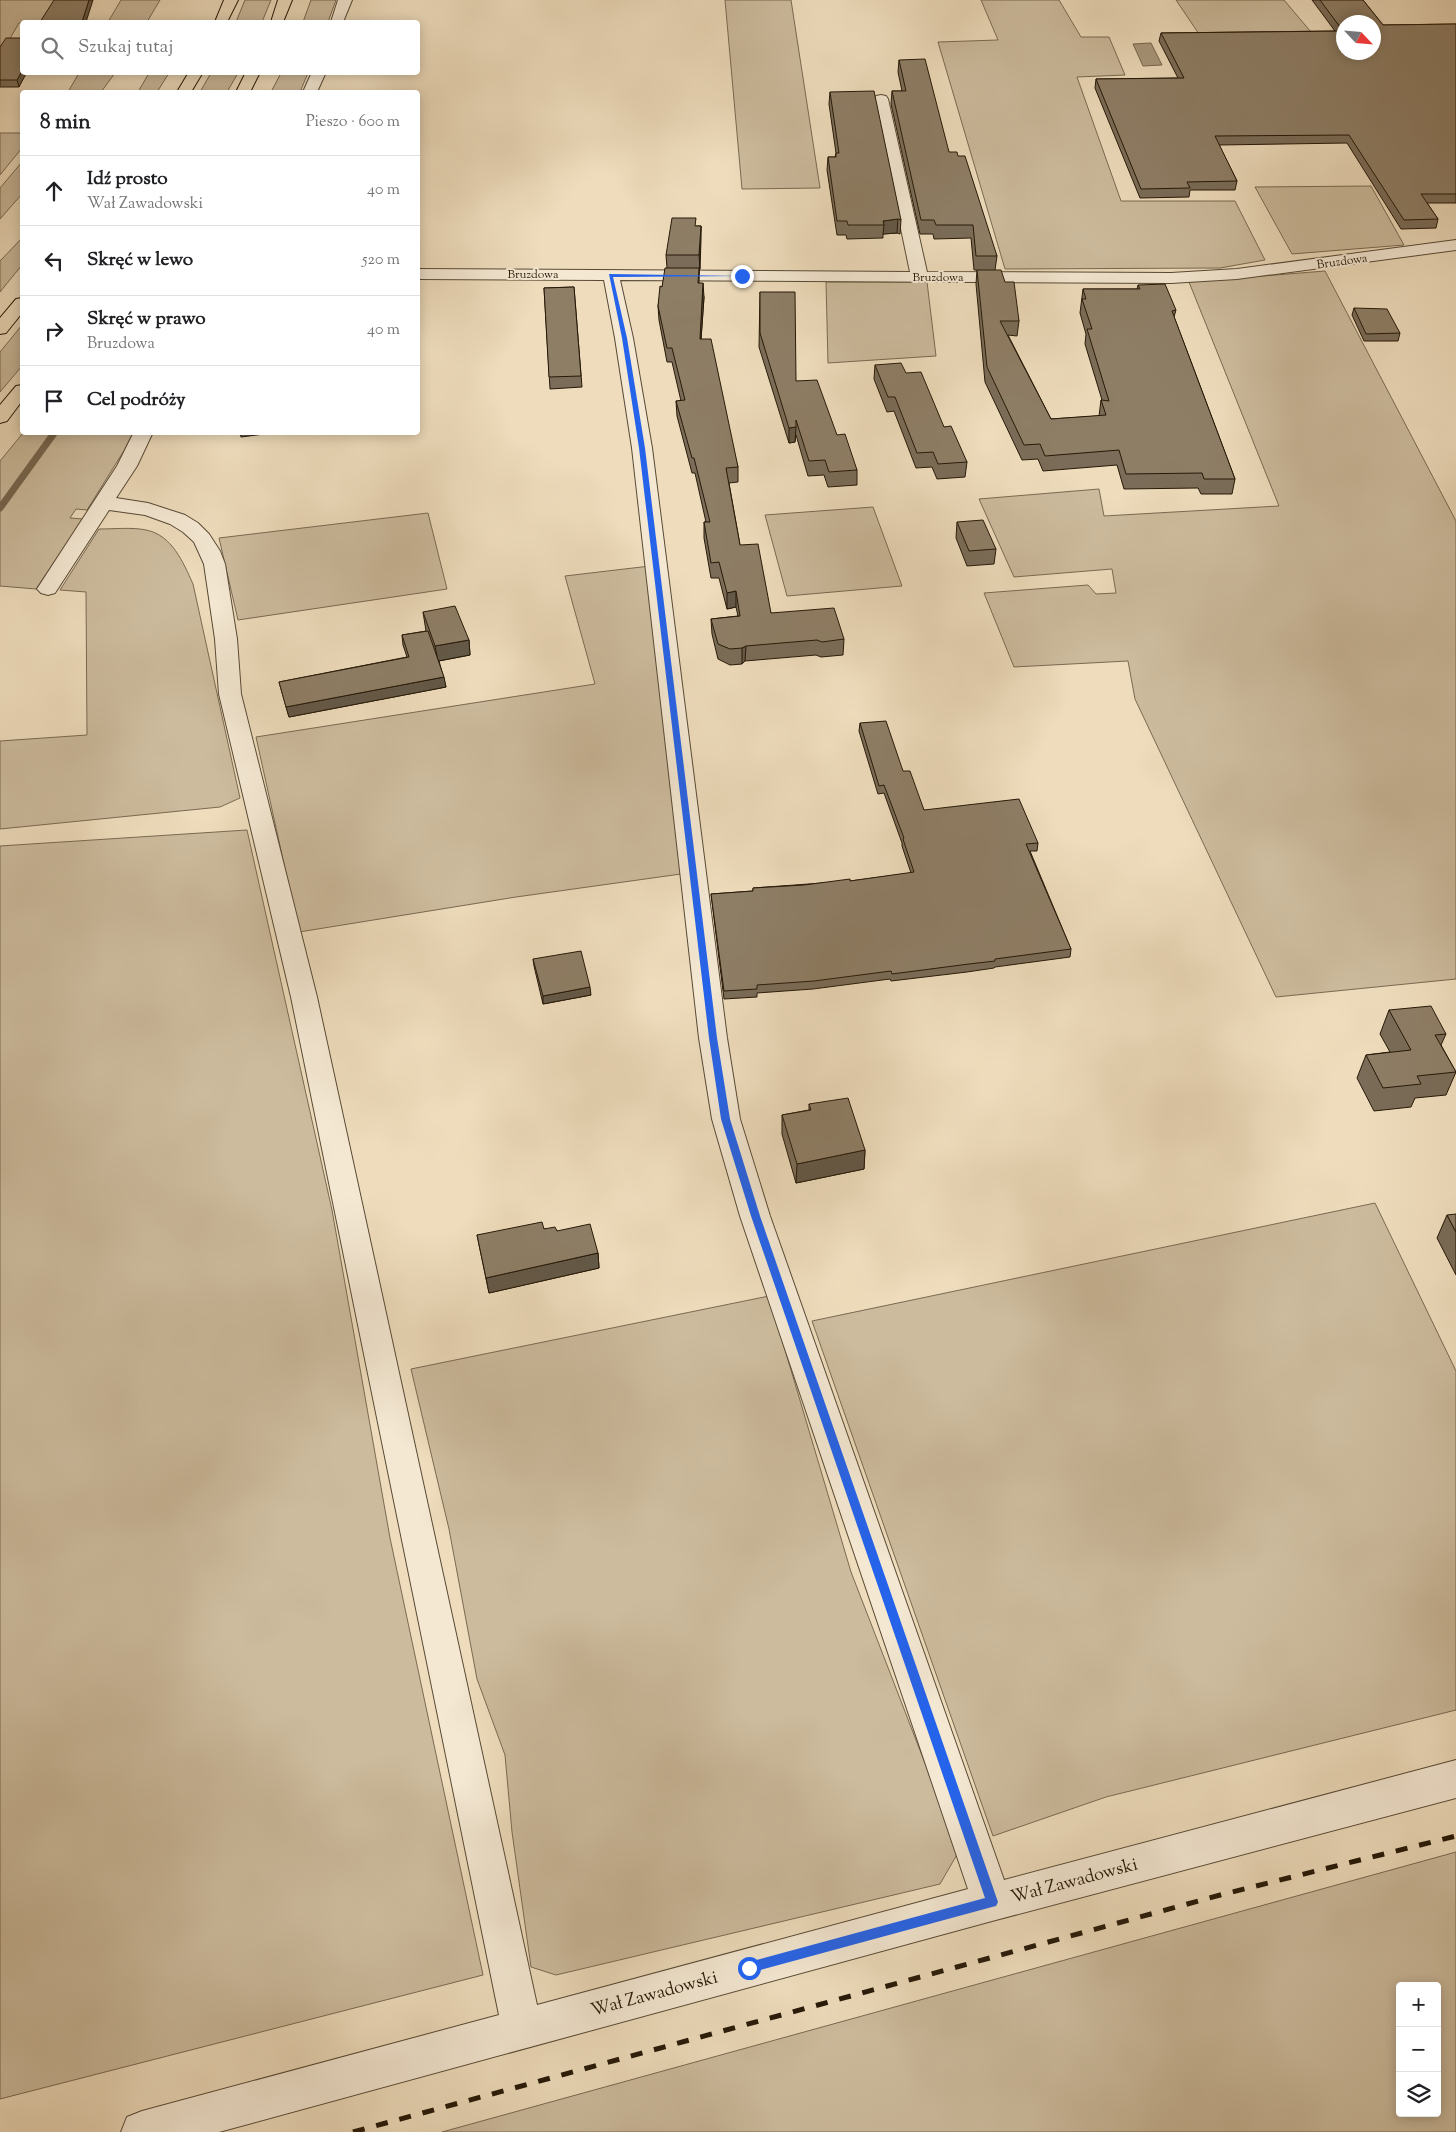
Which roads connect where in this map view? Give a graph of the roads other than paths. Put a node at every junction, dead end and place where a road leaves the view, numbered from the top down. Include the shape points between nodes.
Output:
1 (231, 0) edge
2 (285, 0) edge
3 (345, 0) edge
4 (222, 20) edge
5 (277, 20) edge
6 (338, 20) edge
7 (194, 75) edge
8 (252, 75) edge
9 (318, 75) edge
10 (185, 90) edge
11 (244, 90) edge
12 (311, 90) edge
13 (881, 99) dead end
14 (1456, 246) edge
15 (420, 274) edge
16 (611, 275) junction
17 (920, 277) junction
18 (20, 305) edge
19 (0, 329) edge
20 (20, 392) edge
21 (0, 417) edge
22 (142, 435) edge
23 (103, 503) junction
24 (48, 589) dead end
25 (1456, 1779) edge
26 (992, 1902) junction
27 (522, 2029) junction
28 (142, 2132) edge

1 - 4 highway
2 - 5 highway
3 - 6 street
7 - 10 highway
8 - 11 highway
9 - 12 street
13 - 17 street
14 - 17 street, Bruzdowa via 1203,277
15 - 16 street, Bruzdowa
16 - 17 street, Bruzdowa
16 - 26 street via 642,448 691,867 726,1119 755,1216
18 - 19 highway
20 - 21 highway
22 - 23 street
23 - 24 street
23 - 27 street via 167,514 183,522 197,532 209,550 217,572 230,661 230,694 304,997
25 - 26 street, Wał Zawadowski
26 - 27 street, Wał Zawadowski
27 - 28 street, Wał Zawadowski

